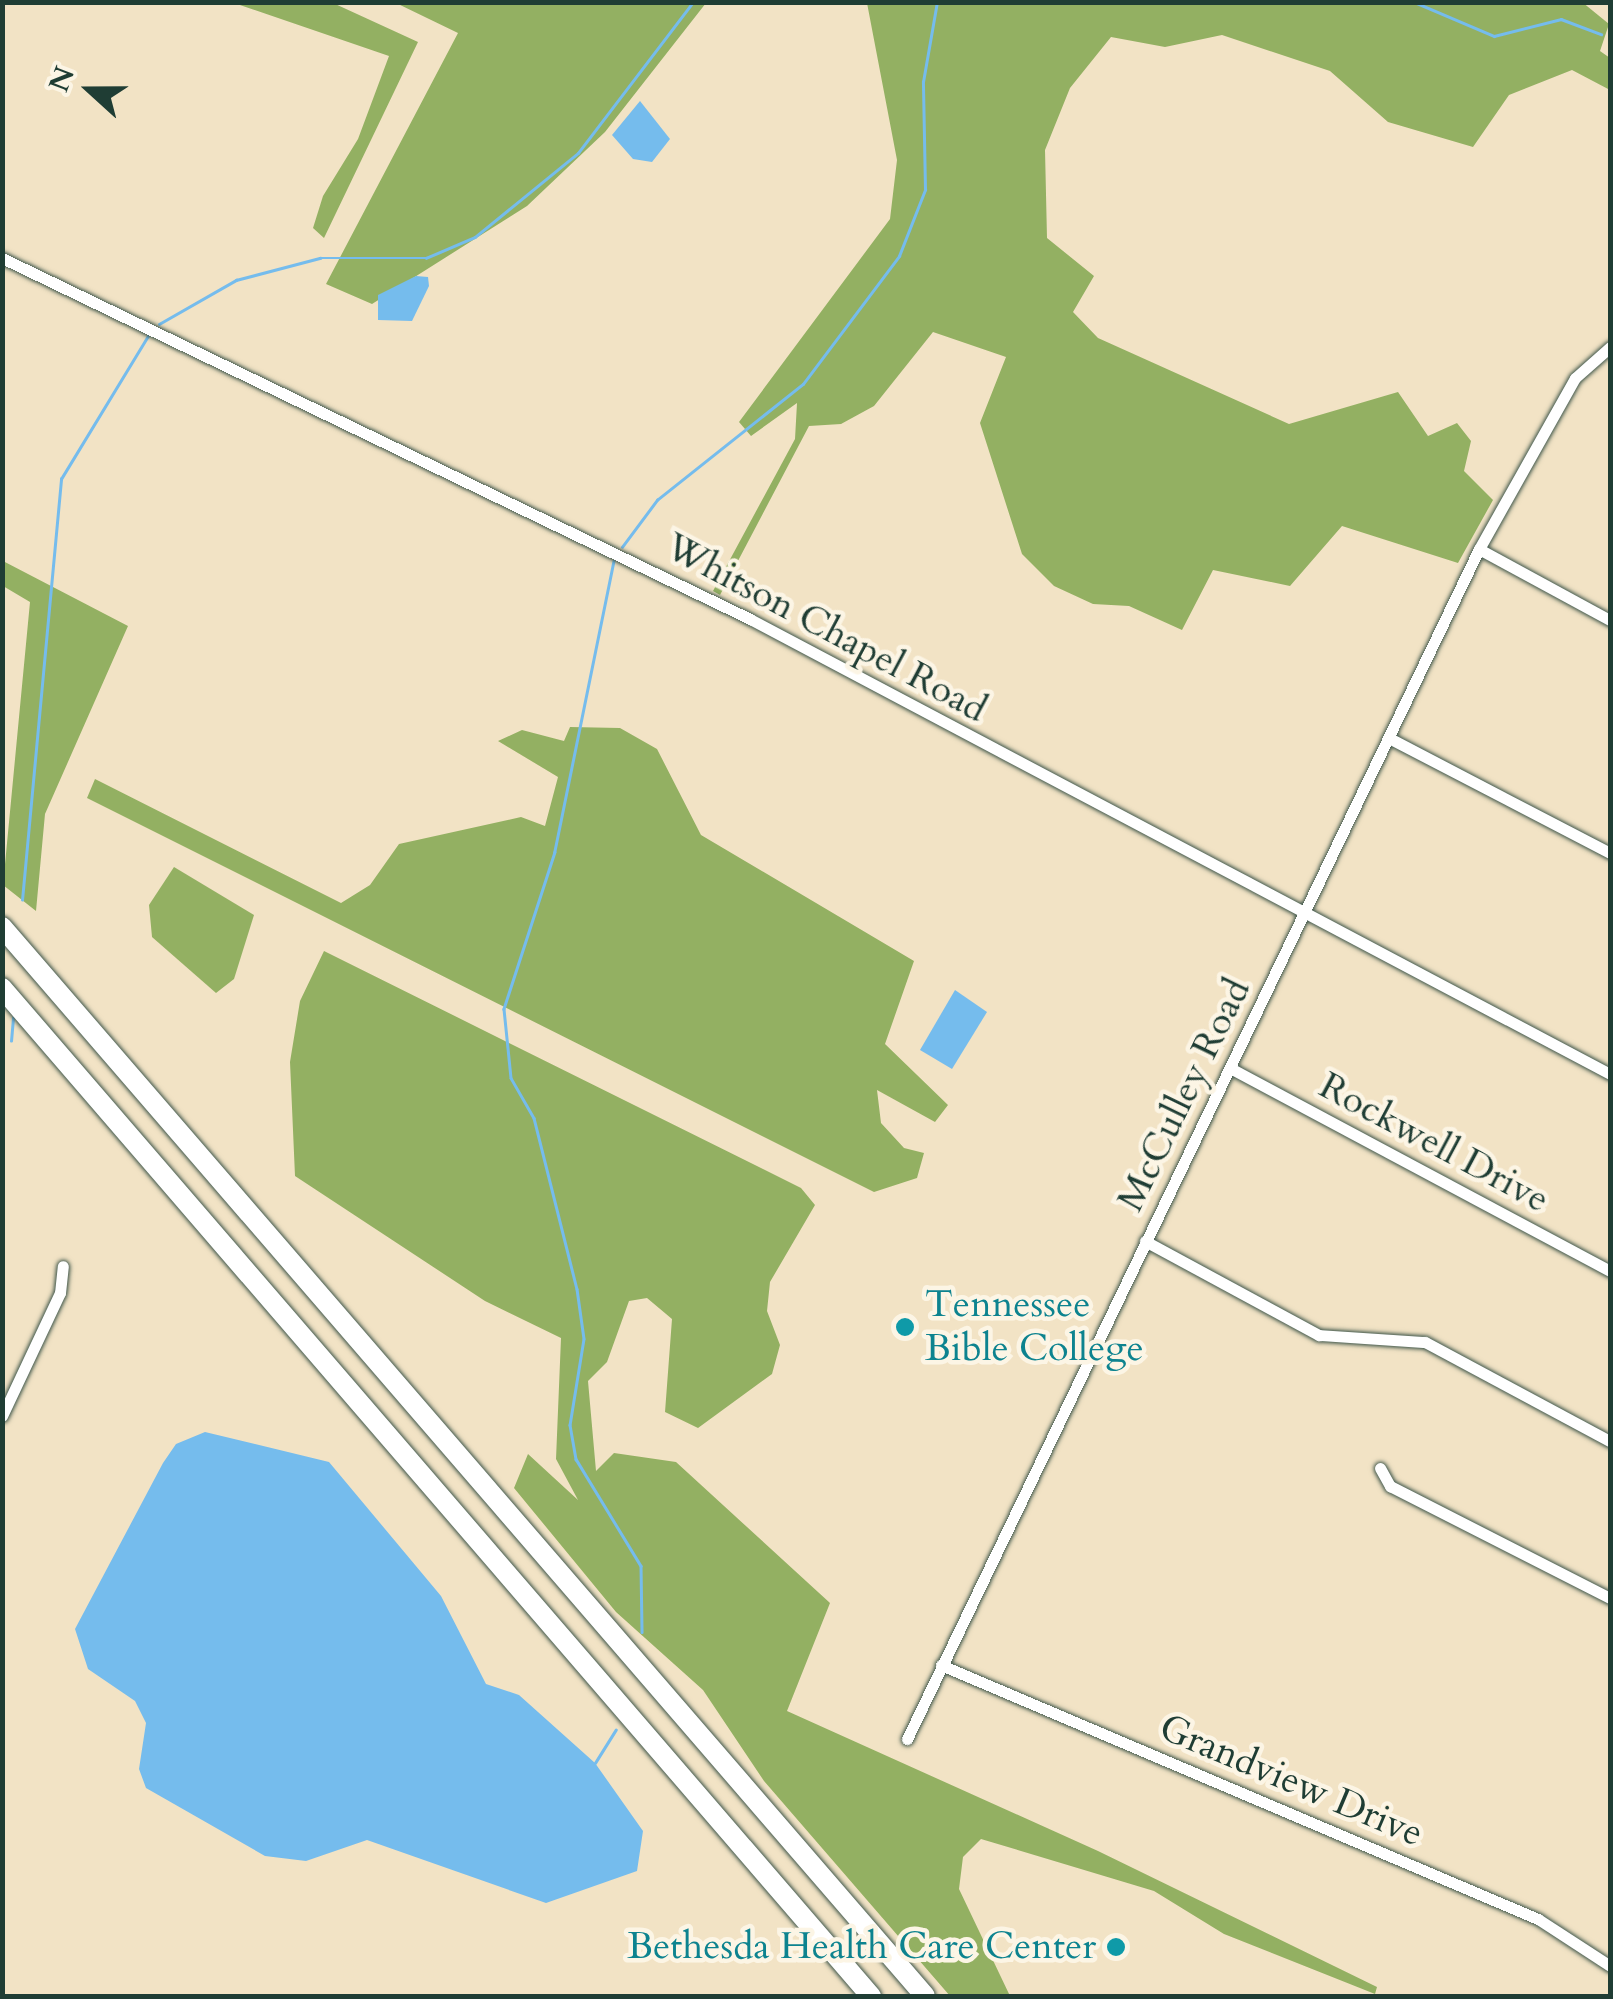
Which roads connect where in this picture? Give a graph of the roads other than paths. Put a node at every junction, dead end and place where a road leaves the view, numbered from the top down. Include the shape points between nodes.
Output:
1 (2, 258) edge
2 (1610, 348) edge
3 (1479, 550) junction
4 (1610, 620) edge
5 (1389, 738) junction
6 (1610, 852) edge
7 (1307, 915) junction
8 (2, 927) edge
9 (2, 988) edge
10 (1230, 1068) junction
11 (1610, 1074) edge
12 (1145, 1241) junction
13 (63, 1266) dead end
14 (1610, 1271) edge
15 (2, 1416) edge
16 (1610, 1441) edge
17 (1380, 1468) dead end
18 (1610, 1598) edge
19 (941, 1666) junction
20 (907, 1739) dead end
21 (876, 1940) junction
22 (1610, 1966) edge
23 (871, 1996) edge
24 (925, 1996) edge
25 (934, 1996) edge

1 - 7 street, Whitson Chapel Road via 750,619
2 - 3 street, McCulley Road via 1575,378
3 - 4 street
3 - 5 street, McCulley Road
5 - 6 street
5 - 7 street, McCulley Road
7 - 10 street, McCulley Road
7 - 11 street, Whitson Chapel Road
8 - 21 highway
9 - 23 highway
10 - 12 street, McCulley Road
10 - 14 street, Rockwell Drive
12 - 16 street via 1319,1334 1425,1342
12 - 19 street, McCulley Road
13 - 15 street via 60,1293
17 - 18 street via 1390,1486
19 - 20 street, McCulley Road
19 - 22 street, Grandview Drive via 1538,1919
21 - 24 highway
21 - 25 highway

